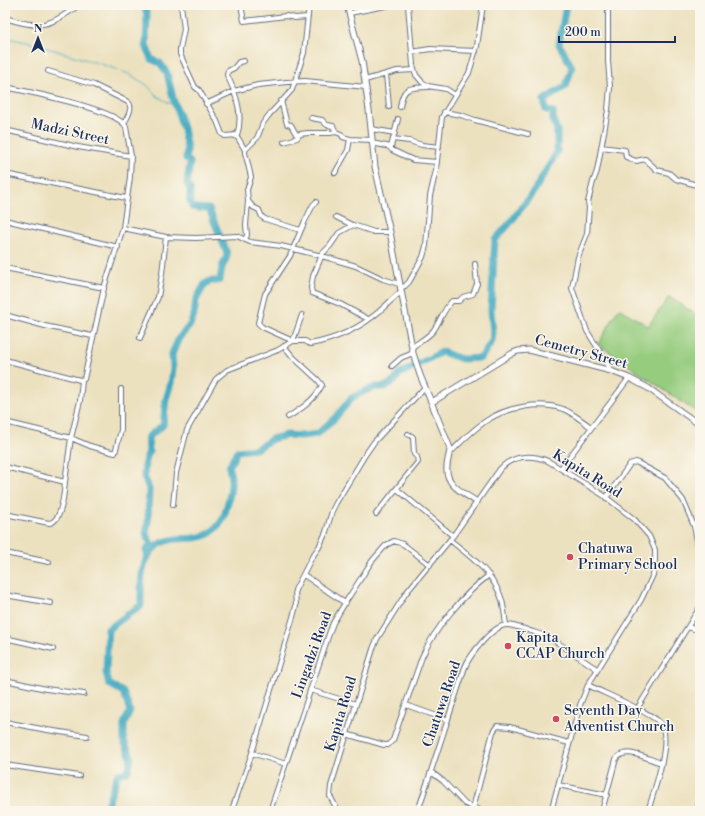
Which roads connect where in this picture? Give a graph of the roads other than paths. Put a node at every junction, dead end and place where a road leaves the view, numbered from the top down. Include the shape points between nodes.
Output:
1 (78, 5) edge
2 (181, 5) edge
3 (241, 5) edge
4 (309, 5) edge
5 (347, 5) edge
6 (390, 5) edge
7 (408, 5) edge
8 (483, 5) edge
9 (608, 5) edge
10 (350, 13) junction
11 (308, 17) junction
12 (5, 18) edge
13 (476, 51) junction
14 (412, 52) junction
15 (244, 61) dead end
16 (414, 70) junction
17 (48, 71) dead end
18 (386, 74) junction
19 (365, 80) junction
20 (294, 81) junction
21 (5, 86) edge
22 (366, 87) junction
23 (431, 87) junction
24 (234, 91) junction
25 (455, 95) junction
26 (281, 101) junction
27 (206, 104) junction
28 (389, 107) dead end
29 (400, 107) dead end
30 (444, 112) junction
31 (311, 118) dead end
32 (398, 119) dead end
33 (124, 124) junction
34 (371, 129) junction
35 (5, 130) edge
36 (336, 132) junction
37 (395, 133) junction
38 (528, 134) dead end
39 (234, 135) junction
40 (299, 135) junction
41 (350, 139) junction
42 (393, 139) junction
43 (284, 142) dead end
44 (372, 142) junction
45 (389, 147) junction
46 (439, 147) junction
47 (601, 147) junction
48 (245, 150) junction
49 (131, 156) junction
50 (437, 162) junction
51 (335, 173) dead end
52 (5, 174) edge
53 (700, 186) edge
54 (126, 198) junction
55 (248, 201) junction
56 (316, 202) dead end
57 (336, 217) dead end
58 (5, 220) edge
59 (353, 225) junction
60 (123, 228) junction
61 (300, 230) junction
62 (390, 232) junction
63 (166, 237) junction
64 (245, 240) junction
65 (118, 247) junction
66 (294, 249) junction
67 (322, 256) junction
68 (475, 264) dead end
69 (5, 268) edge
70 (104, 288) junction
71 (400, 288) junction
72 (5, 315) edge
73 (302, 315) dead end
74 (368, 319) junction
75 (92, 336) junction
76 (140, 338) dead end
77 (293, 341) junction
78 (284, 346) junction
79 (412, 350) junction
80 (5, 360) edge
81 (392, 366) dead end
82 (611, 371) junction
83 (629, 378) junction
84 (82, 380) junction
85 (425, 387) junction
86 (121, 389) dead end
87 (432, 402) junction
88 (288, 417) dead end
89 (5, 422) edge
90 (700, 425) edge
91 (591, 427) junction
92 (408, 434) dead end
93 (71, 438) junction
94 (450, 453) junction
95 (5, 467) edge
96 (561, 468) junction
97 (65, 482) junction
98 (397, 489) junction
99 (606, 498) junction
100 (477, 502) junction
101 (173, 505) dead end
102 (5, 514) edge
103 (376, 514) dead end
104 (452, 538) junction
105 (5, 553) edge
106 (700, 555) edge
107 (49, 562) dead end
108 (430, 565) junction
109 (304, 575) junction
110 (489, 575) junction
111 (5, 595) edge
112 (51, 603) dead end
113 (345, 603) junction
114 (700, 607) edge
115 (506, 625) junction
116 (688, 627) junction
117 (700, 631) edge
118 (5, 638) edge
119 (53, 649) dead end
120 (597, 669) junction
121 (5, 680) edge
122 (588, 685) junction
123 (310, 690) junction
124 (84, 694) dead end
125 (356, 704) junction
126 (406, 705) junction
127 (637, 709) junction
128 (448, 720) junction
129 (5, 722) edge
130 (346, 734) junction
131 (87, 736) dead end
132 (569, 743) junction
133 (252, 753) junction
134 (661, 763) junction
135 (286, 764) junction
136 (5, 765) edge
137 (431, 772) junction
138 (79, 776) dead end
139 (558, 785) junction
140 (607, 795) junction
141 (700, 798) edge
142 (233, 807) dead end
143 (473, 808) junction
144 (5, 811) edge
145 (13, 811) edge
146 (270, 811) edge
147 (338, 811) edge
148 (418, 811) edge
149 (483, 811) edge
150 (551, 811) edge
151 (602, 811) edge
152 (648, 811) edge
153 (697, 811) edge

1 - 12 street via 58,20 49,23 29,24
2 - 27 street via 184,29 180,54 194,87 199,90
3 - 11 street via 244,21 286,16
4 - 11 street
5 - 10 street
6 - 10 street
7 - 14 street
8 - 13 street
9 - 47 street via 610,87
10 - 19 street
11 - 20 street via 304,52
13 - 14 street via 430,49
13 - 25 street via 468,74
14 - 16 street
15 - 24 street via 228,71 227,75
16 - 18 street
16 - 23 street via 422,82
17 - 33 street via 94,85 128,102 131,108
18 - 19 street
18 - 28 street
19 - 22 street
20 - 22 street
20 - 24 street
20 - 26 street via 291,91
21 - 33 street via 92,108
22 - 34 street
23 - 25 street via 446,89
23 - 29 street via 406,91 402,95
24 - 27 street
24 - 39 street via 239,113 238,132
25 - 30 street
26 - 40 street via 288,124
26 - 48 street via 267,117 254,143
27 - 39 street via 223,135
30 - 38 street
30 - 46 street
31 - 36 street via 333,126
32 - 37 street
33 - 49 street
34 - 37 street
34 - 44 street
35 - 49 street, Madzi Street
36 - 40 street
36 - 41 street
37 - 42 street
39 - 48 street
40 - 43 street
41 - 44 street
41 - 51 street via 348,150
42 - 45 street via 392,146
42 - 46 street
44 - 45 street
44 - 62 street
45 - 50 street via 413,160
46 - 50 street
47 - 53 street via 624,150 626,157 645,159 657,170
47 - 82 street via 588,202 587,234 578,257 572,288 587,331
48 - 55 street via 250,172
49 - 54 street
50 - 71 street via 430,196 425,250 409,282
52 - 54 street
54 - 60 street
55 - 61 street via 265,219
55 - 64 street
56 - 61 street
57 - 59 street
58 - 65 street
59 - 62 street via 374,232
59 - 67 street via 339,232
60 - 63 street
60 - 65 street
61 - 66 street
62 - 71 street
63 - 64 street via 232,236
63 - 76 street via 158,297
64 - 66 street
65 - 70 street
66 - 67 street
66 - 77 street via 264,294 258,323
67 - 71 street via 356,266
67 - 74 street via 313,276 312,293
68 - 79 street via 477,284 473,294 452,301 432,331
69 - 70 street
70 - 75 street
71 - 74 street via 383,308
71 - 79 street
72 - 75 street
73 - 77 street
74 - 77 street via 352,330 324,342 310,344
75 - 84 street via 86,372
77 - 78 street
78 - 88 street via 322,385 314,397
78 - 101 street via 227,370 216,379 187,430 176,473
79 - 81 street
79 - 85 street
80 - 84 street
82 - 83 street, Cemetry Street
82 - 87 street, Cemetry Street via 523,350 513,353
83 - 90 street, Cemetry Street via 648,388
83 - 91 street
84 - 93 street
85 - 87 street
85 - 109 street via 365,455 336,503 324,537
86 - 93 street via 121,430 116,453
87 - 94 street
89 - 93 street
91 - 94 street via 563,409 532,406 508,411 490,419
91 - 96 street
92 - 98 street via 413,437 414,454 418,462
93 - 97 street
94 - 100 street via 446,469 450,481
95 - 97 street
96 - 99 street, Kapita Road
96 - 100 street, Kapita Road via 538,458 512,460 500,469
97 - 102 street via 63,500 54,522
98 - 103 street
98 - 104 street
99 - 106 street via 631,462 636,462 660,475 677,492 687,507
99 - 120 street, Kapita Road via 645,530 653,543 656,560 653,575 641,600
100 - 104 street, Kapita Road
104 - 108 street, Kapita Road
104 - 110 street
105 - 107 street
108 - 113 street, Lingadzi Road via 403,544 390,542 372,561
108 - 125 street, Kapita Road via 406,593 377,639
109 - 113 street
109 - 133 street via 295,590 296,606
110 - 115 street via 501,598
110 - 126 street via 449,616 428,644
111 - 112 street
113 - 123 street, Lingadzi Road via 328,634
114 - 116 street
115 - 120 street via 549,638
115 - 128 street, Chatuwa Road via 483,641 469,658
116 - 117 street
116 - 127 street
118 - 119 street
120 - 122 street, Kapita Road
121 - 124 street
122 - 127 street
122 - 132 street, Kapita Road
123 - 125 street
123 - 135 street, Lingadzi Road
125 - 130 street, Kapita Road
126 - 128 street
126 - 130 street via 391,743 381,745
127 - 134 street via 656,718 663,728 665,744
128 - 137 street, Chatuwa Road
129 - 131 street
130 - 147 street, Kapita Road via 330,791
132 - 139 street, Kapita Road
132 - 143 street via 510,727 495,727
133 - 135 street
133 - 142 street
134 - 140 street via 631,753 619,756
134 - 152 street
135 - 146 street, Lingadzi Road
136 - 138 street
137 - 143 street
137 - 148 street, Chatuwa Road
139 - 140 street
139 - 150 street, Kapita Road
140 - 151 street
141 - 153 street
143 - 149 street
144 - 145 street

